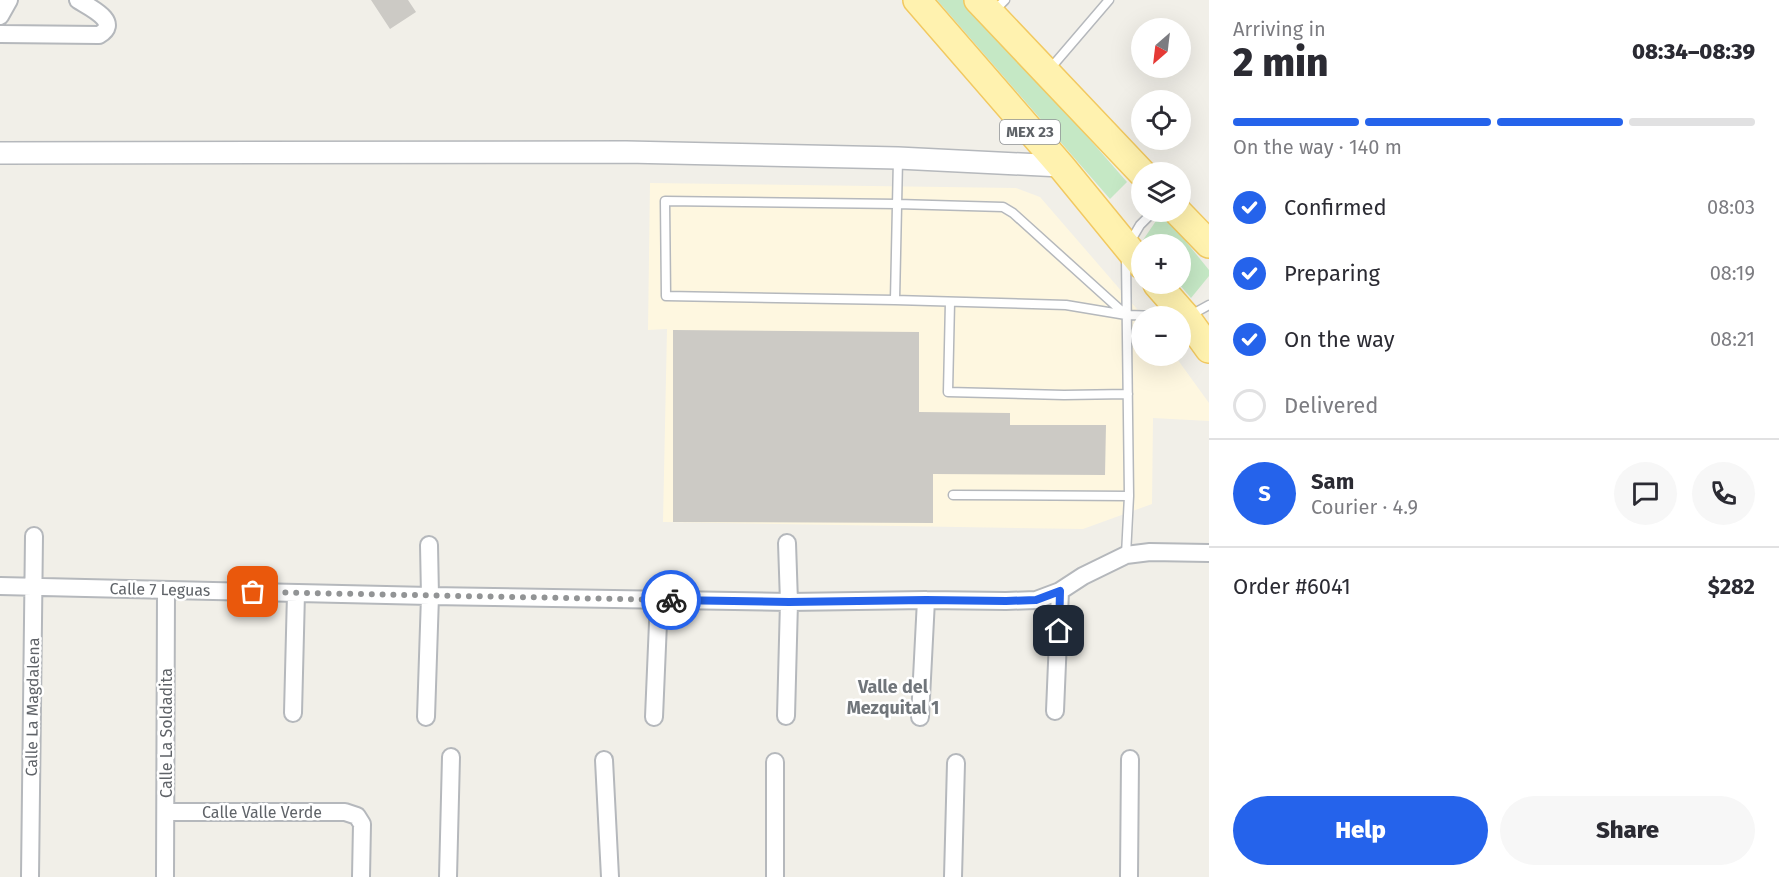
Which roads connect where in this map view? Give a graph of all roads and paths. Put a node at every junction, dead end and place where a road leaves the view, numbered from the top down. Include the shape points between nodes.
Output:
1 (9, 0) edge
2 (78, 0) edge
3 (917, 0) edge
4 (1109, 0) edge
5 (992, 5) edge
6 (0, 16) edge
7 (0, 34) edge
8 (1047, 72) junction
9 (0, 153) edge
10 (898, 158) junction
11 (1132, 162) edge
12 (1061, 166) junction
13 (897, 204) junction
14 (1188, 222) edge
15 (1209, 244) edge
16 (1131, 252) edge
17 (1131, 278) edge
18 (1166, 294) edge
19 (895, 300) junction
20 (950, 302) junction
21 (1177, 306) edge
22 (1126, 315) junction
23 (1131, 315) edge
24 (1191, 323) edge
25 (1208, 344) edge
26 (1128, 394) junction
27 (953, 495) dead end
28 (1129, 496) junction
29 (34, 536) dead end
30 (787, 543) dead end
31 (429, 545) dead end
32 (1209, 553) edge
33 (1126, 555) junction
34 (0, 586) edge
35 (34, 586) junction
36 (166, 590) junction
37 (1060, 591) junction
38 (296, 593) junction
39 (430, 596) junction
40 (659, 599) junction
41 (926, 600) junction
42 (789, 602) junction
43 (1055, 711) dead end
44 (293, 712) dead end
45 (786, 716) dead end
46 (426, 717) dead end
47 (654, 717) dead end
48 (920, 717) dead end
49 (451, 757) dead end
50 (1130, 759) dead end
51 (604, 760) dead end
52 (775, 762) dead end
53 (956, 763) dead end
54 (166, 812) junction
55 (30, 877) edge
56 (165, 877) edge
57 (361, 877) edge
58 (448, 877) edge
59 (610, 877) edge
60 (775, 877) edge
61 (953, 877) edge
62 (1129, 877) edge

1 - 6 street
2 - 7 street via 104,17 108,27 105,32
3 - 12 main road, MEX 23
4 - 8 lane
5 - 8 main road, MEX 23
8 - 11 main road, MEX 23
9 - 10 street via 626,152
10 - 12 street
10 - 13 lane
12 - 16 main road, MEX 23
13 - 19 lane
13 - 19 lane via 665,201 666,296
13 - 22 lane via 1003,207
14 - 15 main road
17 - 22 lane
18 - 21 main road
19 - 20 lane
20 - 22 lane via 1066,305
20 - 26 lane via 948,392
22 - 23 lane
22 - 26 lane
24 - 25 main road
26 - 28 lane
27 - 28 lane
28 - 33 lane
29 - 35 street, Calle La Magdalena
30 - 42 street
31 - 39 street
32 - 33 street, Calle 7 Leguas
33 - 37 street, Calle 7 Leguas
34 - 35 street, Calle 7 Leguas
35 - 36 street, Calle 7 Leguas
35 - 55 street, Calle La Magdalena
36 - 38 street, Calle 7 Leguas
36 - 54 street, Calle La Soldadita
37 - 41 street, Calle 7 Leguas via 1036,600
37 - 43 street
38 - 39 street, Calle 7 Leguas
38 - 44 street
39 - 40 street, Calle 7 Leguas
39 - 46 street
40 - 42 street, Calle 7 Leguas
40 - 47 street
41 - 42 street, Calle 7 Leguas
41 - 48 street
42 - 45 street
49 - 58 street
50 - 62 street
51 - 59 street
52 - 60 street
53 - 61 street
54 - 56 street, Calle La Soldadita
54 - 57 street, Calle Valle Verde via 345,812 357,816 362,824

